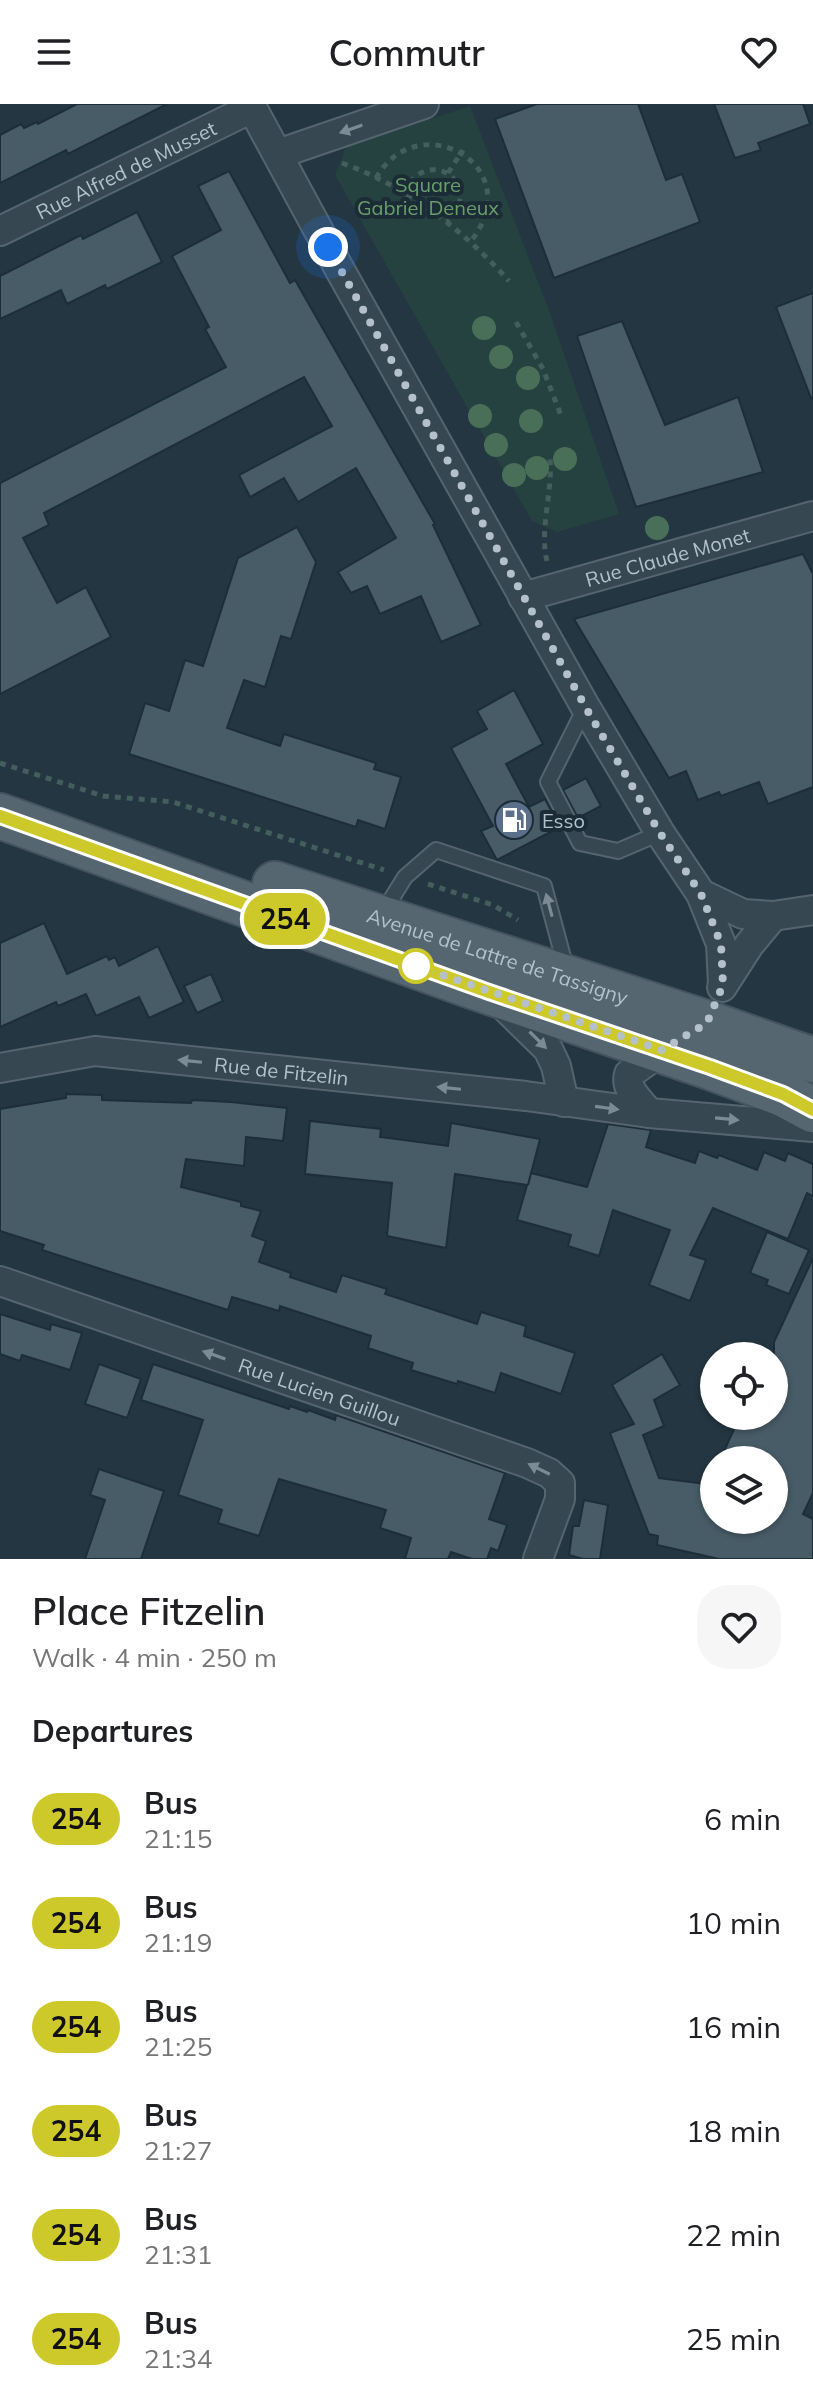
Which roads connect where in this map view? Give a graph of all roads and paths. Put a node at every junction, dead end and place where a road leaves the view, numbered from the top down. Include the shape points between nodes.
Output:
1 (424, 104) edge
2 (251, 106) edge
3 (463, 150) junction
4 (278, 154) junction
5 (340, 162) dead end
6 (448, 173) junction
7 (376, 178) junction
8 (404, 193) junction
9 (447, 222) junction
10 (0, 231) edge
11 (471, 241) junction
12 (509, 281) dead end
13 (516, 322) dead end
14 (562, 418) dead end
15 (550, 459) dead end
16 (813, 516) edge
17 (555, 588) junction
18 (523, 597) junction
19 (586, 708) junction
20 (0, 792) edge
21 (0, 816) edge
22 (660, 833) junction
23 (701, 894) junction
24 (813, 910) edge
25 (773, 916) junction
26 (379, 919) junction
27 (569, 980) junction
28 (489, 992) junction
29 (715, 1004) junction
30 (662, 1050) junction
31 (813, 1060) edge
32 (710, 1067) junction
33 (0, 1068) edge
34 (564, 1102) junction
35 (813, 1110) edge
36 (649, 1113) junction
37 (813, 1127) edge
38 (0, 1281) edge
39 (538, 1559) edge

1 -> 4 street
2 - 4 street
2 - 10 street, Rue Alfred de Musset
3 - 6 path
3 - 7 path via 437,142 410,145
3 - 11 path via 477,163 489,199 486,218
4 - 18 street
5 - 7 path
6 - 8 path via 421,171
6 - 9 path via 461,197
7 - 8 path
8 - 9 path
9 - 11 path
11 - 12 path
13 - 14 path via 543,369
15 - 17 path via 545,554
16 - 17 street, Rue Claude Monet
17 - 18 street, Rue Claude Monet
18 - 19 street
19 - 22 street
19 - 22 lane via 548,782 580,843 618,851
20 - 26 main road, Avenue de Lattre de Tassigny
21 - 28 main road, Avenue de Lattre de Tassigny
22 - 23 street
23 - 25 street via 743,914
23 - 29 street via 721,944
24 - 25 street
25 - 29 street via 749,945
26 - 27 main road, Avenue de Lattre de Tassigny
27 -> 26 lane via 544,886 436,850 405,877
27 - 29 main road, Avenue de Lattre de Tassigny
28 - 30 main road, Avenue de Lattre de Tassigny
28 -> 34 street via 548,1049
29 - 30 street
29 - 31 main road, Avenue de Lattre de Tassigny
29 - 32 street
30 - 32 main road, Avenue de Lattre de Tassigny
30 - 36 street via 627,1079
32 - 35 main road, Avenue de Lattre de Tassigny
34 -> 33 street, Rue de Fitzelin via 95,1051
34 -> 36 street, Rue de Fitzelin
36 -> 37 street, Rue de Fitzelin
39 -> 38 street, Rue Lucien Guillou via 560,1499 560,1483 549,1473

